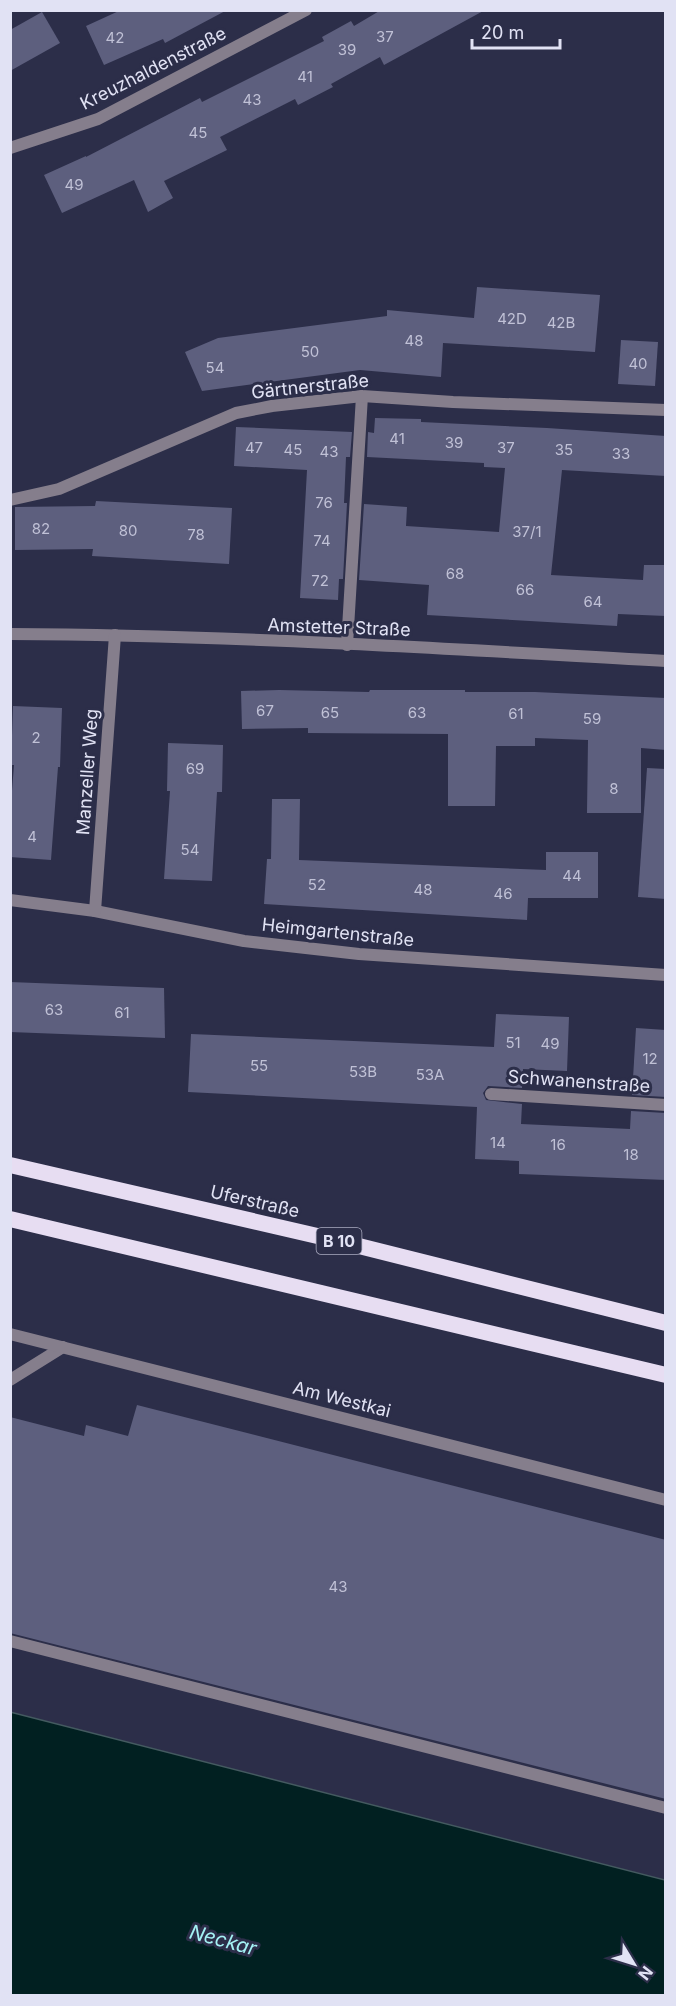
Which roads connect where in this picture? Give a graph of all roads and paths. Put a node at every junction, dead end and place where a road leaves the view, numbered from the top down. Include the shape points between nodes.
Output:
1 (306, 10) edge
2 (10, 148) edge
3 (362, 396) junction
4 (666, 410) edge
5 (10, 500) edge
6 (10, 634) edge
7 (115, 635) junction
8 (347, 645) junction
9 (666, 661) edge
10 (10, 900) edge
11 (95, 912) junction
12 (666, 975) edge
13 (491, 1094) dead end
14 (666, 1105) edge
15 (10, 1165) edge
16 (10, 1218) edge
17 (666, 1323) edge
18 (10, 1334) edge
19 (63, 1347) junction
20 (666, 1375) edge
21 (10, 1380) edge
22 (666, 1500) edge
23 (10, 1641) edge
24 (666, 1808) edge

1 - 2 street, Kreuzhaldenstraße via 98,119
3 - 4 street, Gärtnerstraße
3 - 5 street, Gärtnerstraße via 236,412 59,489
3 - 8 street
6 - 7 street, Amstetter Straße
7 - 8 street, Amstetter Straße
7 - 11 street, Manzeller Weg
8 - 9 street, Amstetter Straße
10 - 11 street, Heimgartenstraße
11 - 12 street, Heimgartenstraße via 244,941 358,954
13 - 14 street, Schwanenstraße
15 - 17 highway, Uferstraße / B 10 via 339,1241
16 - 20 highway
18 - 19 street, Am Westkai
19 - 21 street
19 - 22 street, Am Westkai
23 - 24 street

